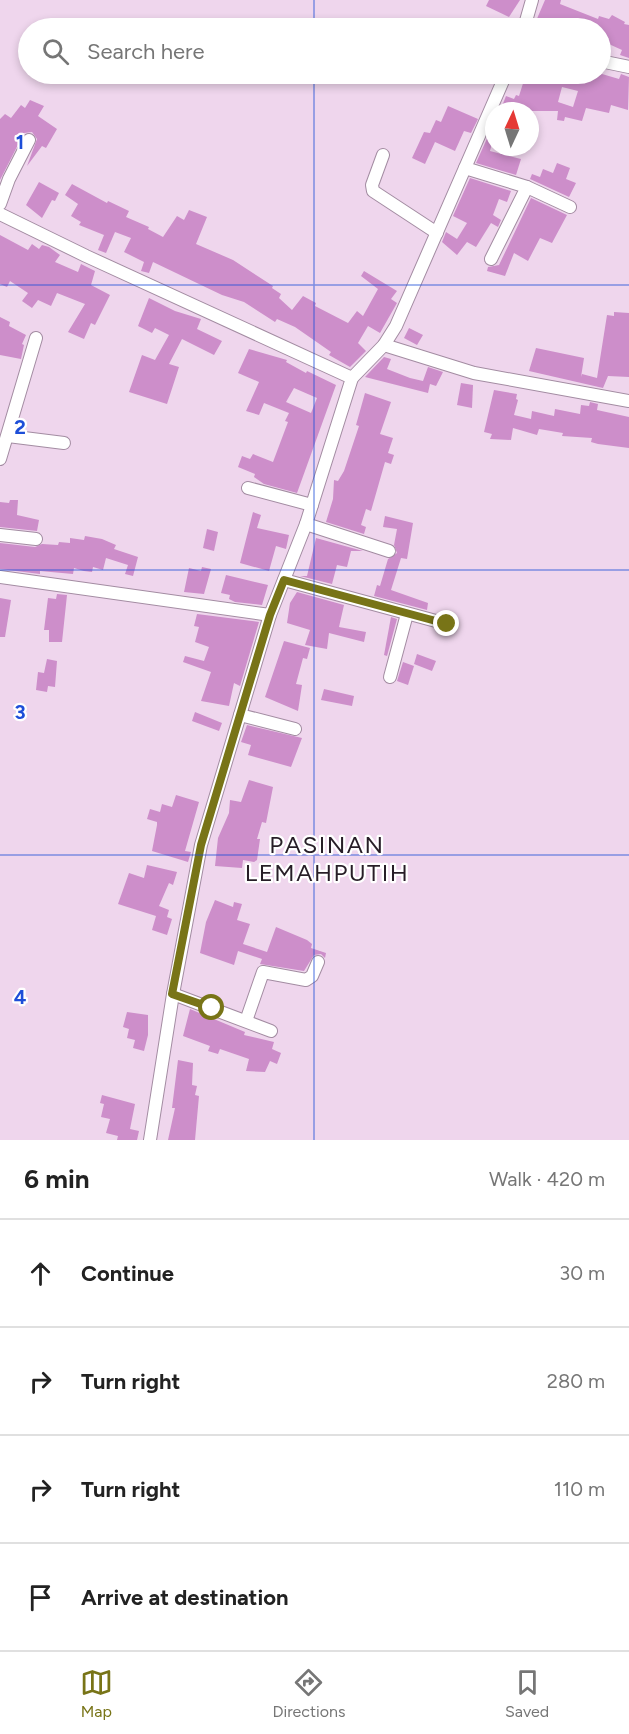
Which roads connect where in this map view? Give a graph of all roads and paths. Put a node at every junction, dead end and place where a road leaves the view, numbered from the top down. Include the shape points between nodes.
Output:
1 (532, 0) edge
2 (527, 18) edge
3 (611, 63) edge
4 (629, 67) edge
5 (502, 84) edge
6 (29, 140) dead end
7 (383, 155) dead end
8 (465, 168) junction
9 (527, 187) junction
10 (0, 204) edge
11 (570, 207) dead end
12 (0, 214) edge
13 (437, 233) junction
14 (491, 259) dead end
15 (36, 338) dead end
16 (384, 345) junction
17 (352, 378) junction
18 (629, 401) edge
19 (8, 436) junction
20 (64, 443) dead end
21 (0, 459) edge
22 (248, 488) dead end
23 (312, 505) junction
24 (306, 524) junction
25 (0, 535) edge
26 (36, 538) dead end
27 (389, 551) dead end
28 (0, 577) edge
29 (284, 580) junction
30 (407, 614) junction
31 (270, 615) junction
32 (447, 624) dead end
33 (390, 677) dead end
34 (240, 715) junction
35 (295, 729) dead end
36 (318, 962) dead end
37 (172, 994) junction
38 (246, 1021) junction
39 (271, 1031) dead end
40 (150, 1140) edge

1 - 2 street
3 - 4 street
5 - 8 street
6 - 10 street
7 - 13 street via 373,190
8 - 9 street
8 - 13 street
9 - 11 street
9 - 14 street
12 - 17 street
13 - 16 street via 411,296
15 - 19 street
16 - 17 street
16 - 18 street via 474,373
17 - 23 street
19 - 20 street
19 - 21 street
22 - 23 street
23 - 24 street
24 - 27 street
24 - 29 street
25 - 26 street
28 - 31 street
29 - 30 street
29 - 31 street
30 - 32 street
30 - 33 street
31 - 34 street
34 - 35 street
34 - 37 street via 201,845
36 - 38 street via 306,980 263,972
37 - 38 street
37 - 40 street
38 - 39 street

